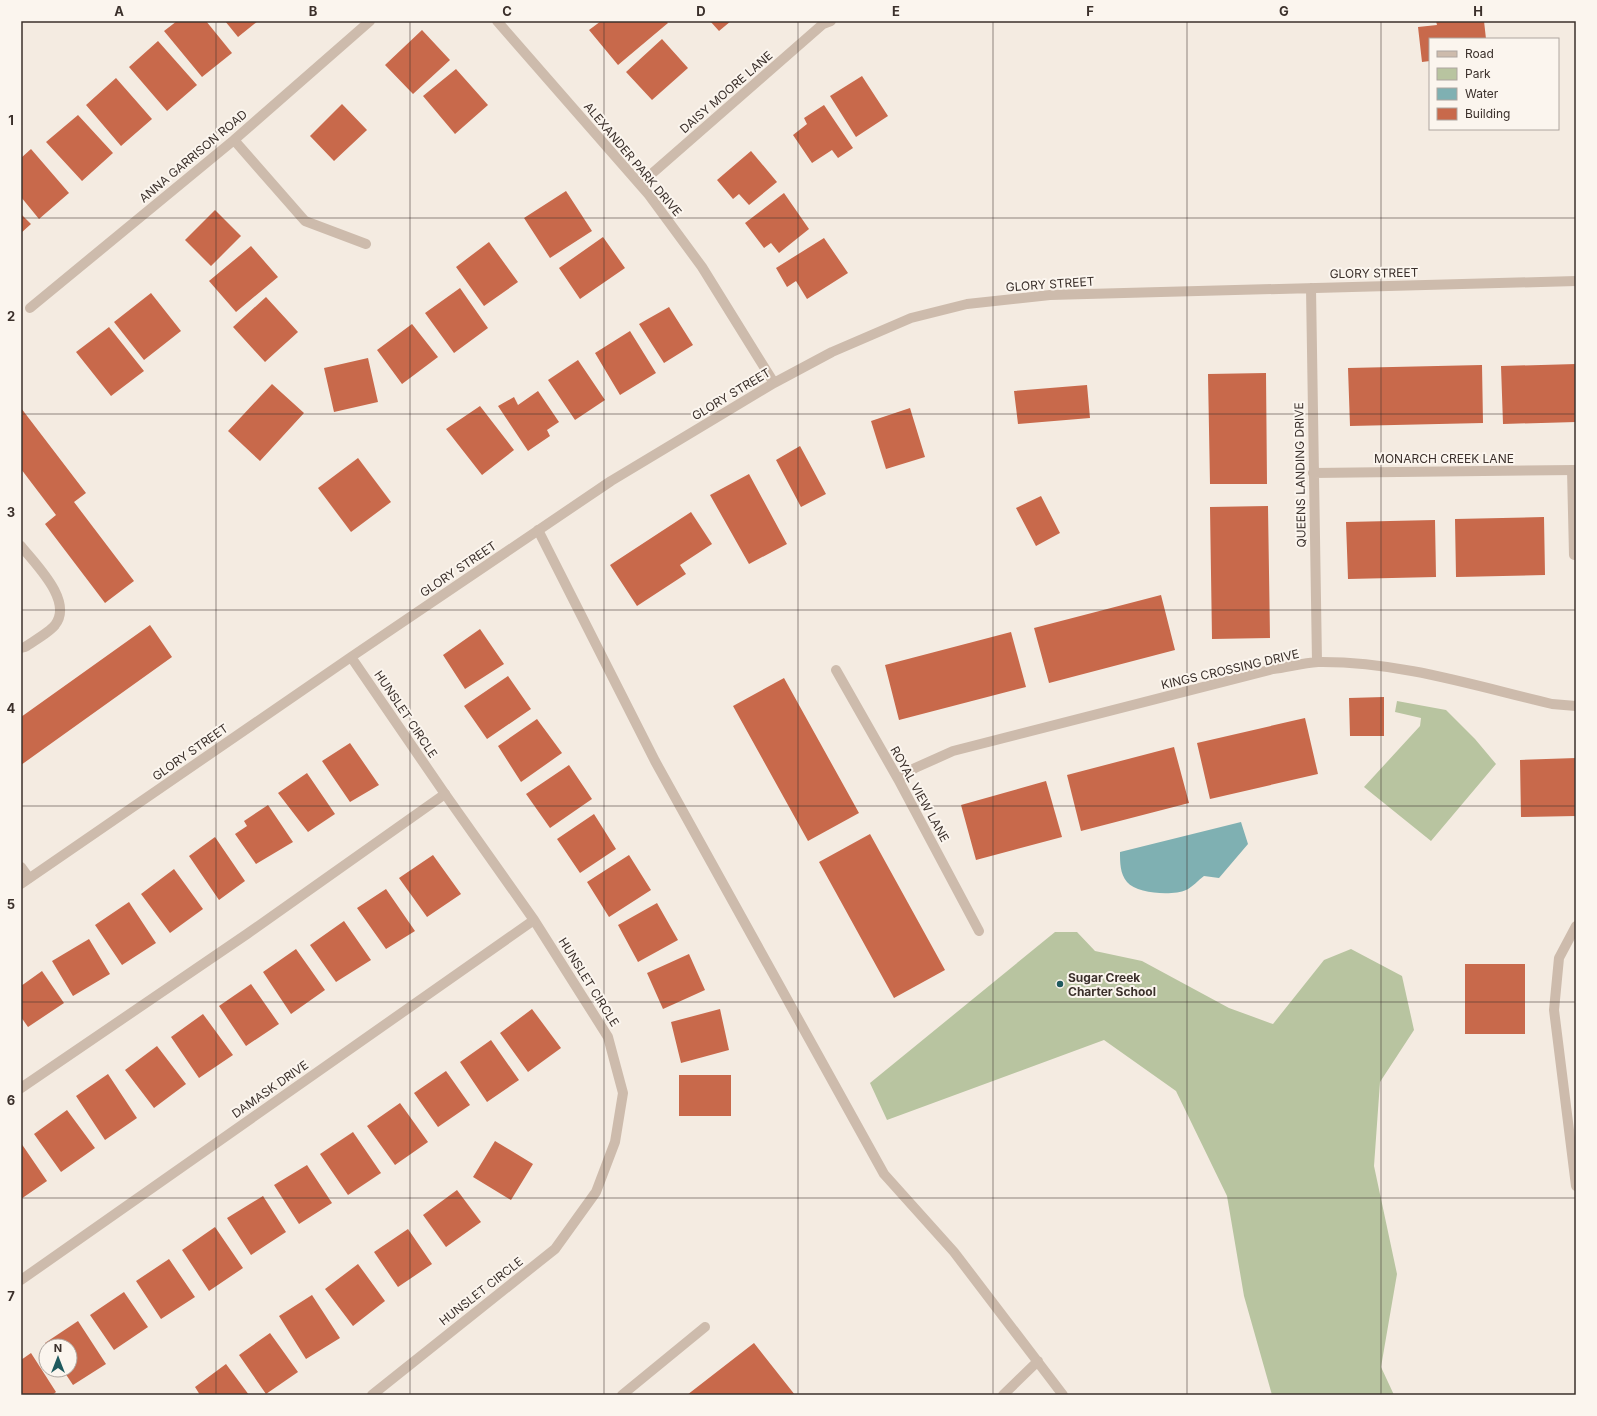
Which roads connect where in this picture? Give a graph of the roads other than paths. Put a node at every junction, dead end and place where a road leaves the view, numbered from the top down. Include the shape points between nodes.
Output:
1 (370, 21) edge
2 (497, 21) edge
3 (831, 21) edge
4 (234, 140) junction
5 (640, 184) junction
6 (366, 244) dead end
7 (1576, 281) edge
8 (1310, 288) junction
9 (30, 308) dead end
10 (774, 383) junction
11 (1574, 470) edge
12 (1313, 473) junction
13 (538, 530) junction
14 (21, 546) edge
15 (1574, 555) dead end
16 (21, 648) edge
17 (351, 656) junction
18 (1317, 662) junction
19 (836, 670) dead end
20 (1576, 706) edge
21 (898, 779) junction
22 (445, 794) junction
23 (21, 866) edge
24 (25, 881) edge
25 (534, 920) junction
26 (1576, 926) edge
27 (979, 931) dead end
28 (21, 1088) edge
29 (1576, 1186) edge
30 (21, 1280) edge
31 (705, 1327) dead end
32 (1038, 1361) junction
33 (372, 1395) edge
34 (622, 1395) edge
35 (1002, 1395) edge
36 (1063, 1395) edge

1 - 4 street, ANNA GARRISON ROAD
2 - 5 street, ALEXANDER PARK DRIVE
3 - 5 street, DAISY MOORE LANE via 823,24
4 - 6 street via 305,221
4 - 9 street, ANNA GARRISON ROAD
5 - 10 street, ALEXANDER PARK DRIVE via 702,267
7 - 8 street, GLORY STREET
8 - 10 street, GLORY STREET via 1050,295 967,304 911,318 832,352
8 - 12 street, QUEENS LANDING DRIVE
10 - 13 street, GLORY STREET via 612,481
11 - 12 street, MONARCH CREEK LANE
11 - 15 street
12 - 18 street, QUEENS LANDING DRIVE
13 - 17 street, GLORY STREET
13 - 32 street via 655,761 884,1174 954,1252
14 - 16 street via 56,590 60,615 55,626
17 - 22 street, HUNSLET CIRCLE
17 - 24 street, GLORY STREET
18 - 20 street, KINGS CROSSING DRIVE via 1367,664 1411,671 1552,704
18 - 21 street, KINGS CROSSING DRIVE via 1273,669 953,751 915,768
19 - 21 street, ROYAL VIEW LANE
21 - 27 street, ROYAL VIEW LANE
22 - 25 street, HUNSLET CIRCLE
22 - 28 street via 248,934
23 - 24 street
25 - 30 street, DAMASK DRIVE
25 - 33 street, HUNSLET CIRCLE via 608,1037 623,1093 616,1142 596,1192 555,1249
26 - 29 street via 1560,958 1554,1010
31 - 34 street
32 - 35 street
32 - 36 street

